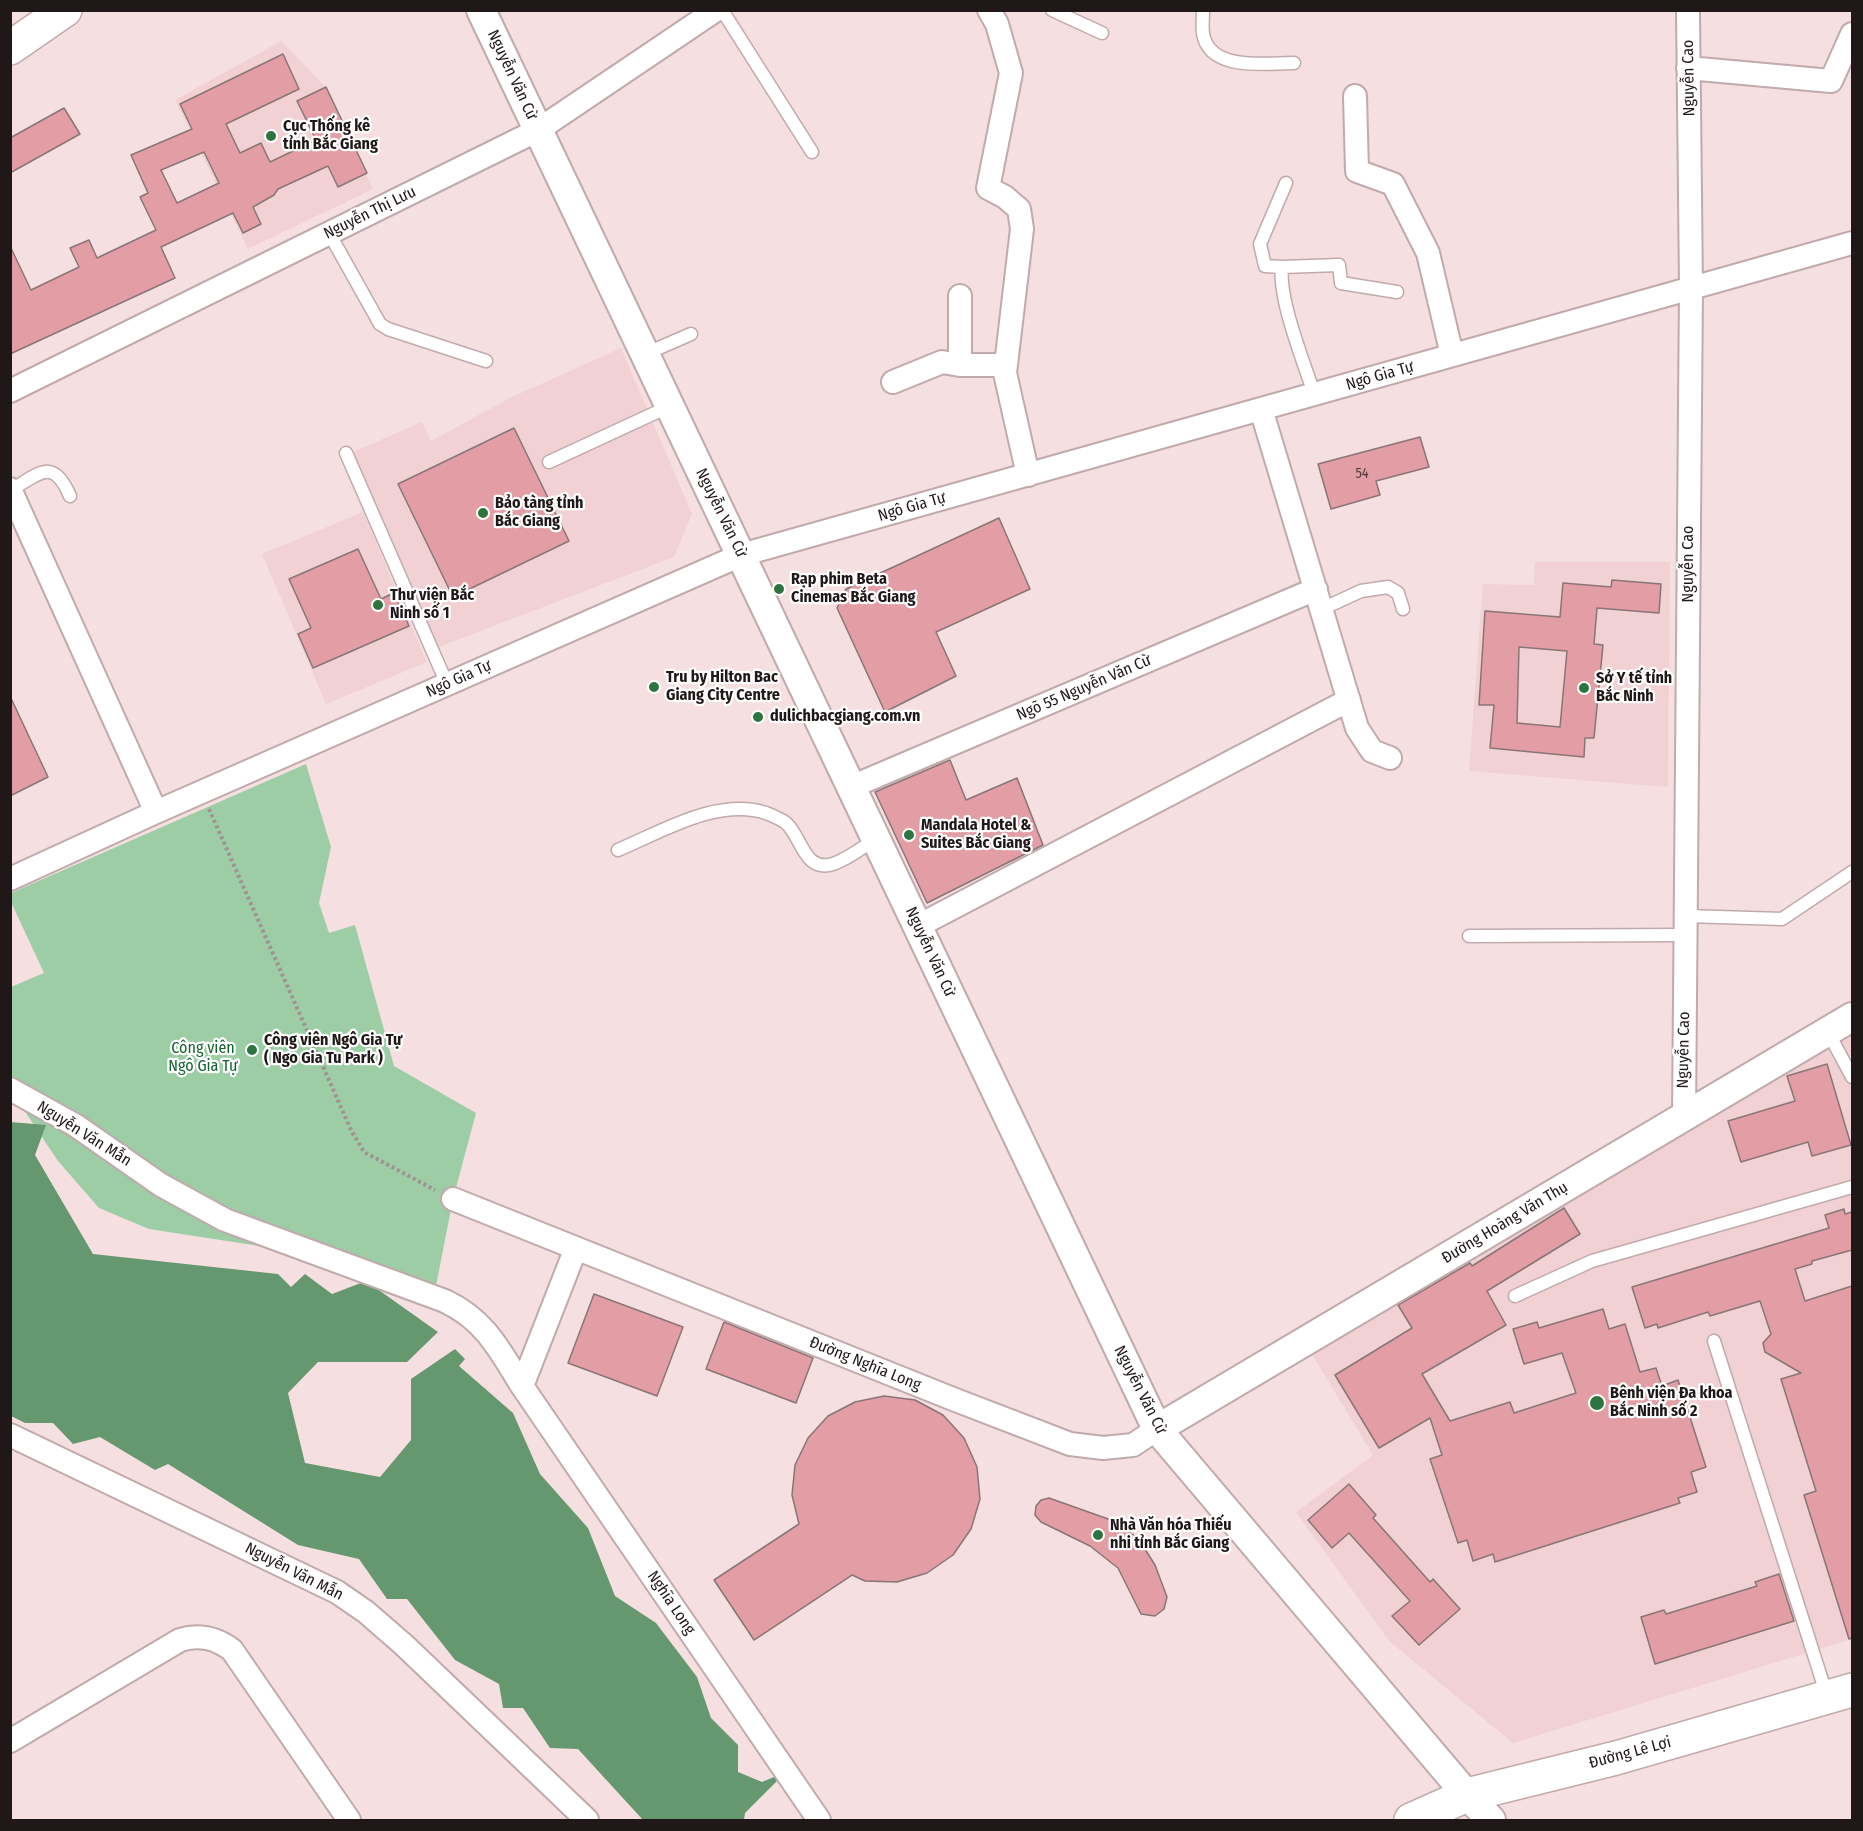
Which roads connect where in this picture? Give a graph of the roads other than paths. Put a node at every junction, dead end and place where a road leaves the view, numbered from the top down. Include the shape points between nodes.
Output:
1 (65, 10) edge
2 (482, 10) edge
3 (716, 10) edge
4 (722, 10) edge
5 (989, 10) edge
6 (1052, 10) edge
7 (1203, 10) edge
8 (1688, 10) edge
9 (1102, 33) dead end
10 (1852, 34) edge
11 (10, 48) edge
12 (1294, 63) dead end
13 (1688, 68) junction
14 (1355, 96) dead end
15 (538, 130) junction
16 (812, 152) dead end
17 (1286, 183) dead end
18 (329, 234) junction
19 (1852, 243) edge
20 (1282, 267) junction
21 (1691, 288) junction
22 (1397, 292) dead end
23 (960, 296) dead end
24 (691, 334) dead end
25 (645, 354) junction
26 (1452, 355) junction
27 (486, 361) dead end
28 (960, 365) junction
29 (1005, 365) junction
30 (893, 382) dead end
31 (10, 391) edge
32 (1314, 394) junction
33 (670, 406) junction
34 (1261, 409) junction
35 (346, 453) dead end
36 (549, 462) dead end
37 (1028, 475) junction
38 (11, 490) edge
39 (70, 496) dead end
40 (741, 555) junction
41 (1319, 599) junction
42 (1403, 609) dead end
43 (447, 684) junction
44 (1349, 700) junction
45 (1390, 759) dead end
46 (851, 787) junction
47 (156, 812) junction
48 (876, 839) junction
49 (618, 850) dead end
50 (1852, 872) edge
51 (10, 879) edge
52 (918, 926) junction
53 (1685, 926) junction
54 (1469, 936) dead end
55 (1852, 1017) edge
56 (1828, 1032) junction
57 (1852, 1077) edge
58 (10, 1089) edge
59 (1684, 1117) junction
60 (1852, 1187) edge
61 (453, 1199) road end
62 (576, 1248) junction
63 (1515, 1296) dead end
64 (1714, 1341) dead end
65 (522, 1386) junction
66 (1157, 1429) junction
67 (10, 1436) edge
68 (1840, 1694) edge
69 (10, 1741) edge
70 (1467, 1795) junction
71 (349, 1821) edge
72 (587, 1821) edge
73 (819, 1821) edge
74 (1411, 1821) edge
75 (1491, 1821) edge

1 - 11 main road
2 - 15 street, Nguyễn Văn Cừ
3 - 15 street, Nguyễn Thị Lưu
4 - 16 lane
5 - 29 street via 1011,73 988,188 1019,209 1022,229
6 - 9 lane
7 - 12 lane via 1203,35 1211,51 1225,60
8 - 13 street, Nguyễn Cao
10 - 13 street via 1830,81
13 - 21 street, Nguyễn Cao
14 - 26 street via 1358,171 1393,184 1428,253
15 - 18 street, Nguyễn Thị Lưu
15 - 25 street, Nguyễn Văn Cừ
17 - 20 lane via 1260,244 1265,266
18 - 27 lane via 380,324
18 - 31 street, Nguyễn Thị Lưu
19 - 21 street, Ngô Gia Tự
20 - 22 lane via 1339,265 1341,283
20 - 32 lane via 1290,315
21 - 26 street, Ngô Gia Tự
21 - 53 street, Nguyễn Cao
23 - 28 street
24 - 25 lane
25 - 33 street, Nguyễn Văn Cừ
26 - 32 street, Ngô Gia Tự
28 - 29 street
28 - 30 street via 942,362
29 - 37 street
32 - 34 street, Ngô Gia Tự
33 - 36 lane
33 - 40 street, Nguyễn Văn Cừ
34 - 37 street, Ngô Gia Tự
34 - 41 street
35 - 43 lane
37 - 40 street, Ngô Gia Tự
38 - 39 lane via 45,470 63,479
38 - 47 street
40 - 43 street, Ngô Gia Tự
40 - 46 street, Nguyễn Văn Cừ
41 - 42 lane via 1388,586 1398,593
41 - 44 street
41 - 46 street, Ngõ 55 Nguyễn Văn Cừ
43 - 47 street, Ngô Gia Tự
44 - 45 street via 1363,739 1372,751
44 - 52 street
46 - 48 street, Nguyễn Văn Cừ
47 - 51 street, Ngô Gia Tự
48 - 49 lane via 835,864 816,864 808,859 786,823 765,813 726,810 703,815
48 - 52 street, Nguyễn Văn Cừ
50 - 53 lane via 1782,919
52 - 66 street, Nguyễn Văn Cừ
53 - 54 lane
53 - 59 street, Nguyễn Cao
55 - 56 street, Đường Hoàng Văn Thụ
56 - 57 lane
56 - 59 street, Đường Hoàng Văn Thụ
58 - 65 street, Nguyễn Văn Mẫn via 75,1125 161,1185 225,1220 467,1311 491,1335
59 - 66 street, Đường Hoàng Văn Thụ
60 - 63 lane via 1592,1261
61 - 62 street, Đường Nghĩa Long
62 - 65 street
62 - 66 street, Đường Nghĩa Long via 1070,1444 1103,1448 1133,1445
64 - 68 lane
65 - 73 street, Nghĩa Long
66 - 70 street, Nguyễn Văn Cừ
67 - 72 street, Nguyễn Văn Mẫn via 337,1592 404,1645
68 - 70 main road, Đường Lê Lợi via 1616,1758
69 - 71 street via 180,1640 192,1636 208,1638 232,1650
70 - 74 main road, Đường Lê Lợi
70 - 75 street, Nguyễn Văn Cừ

